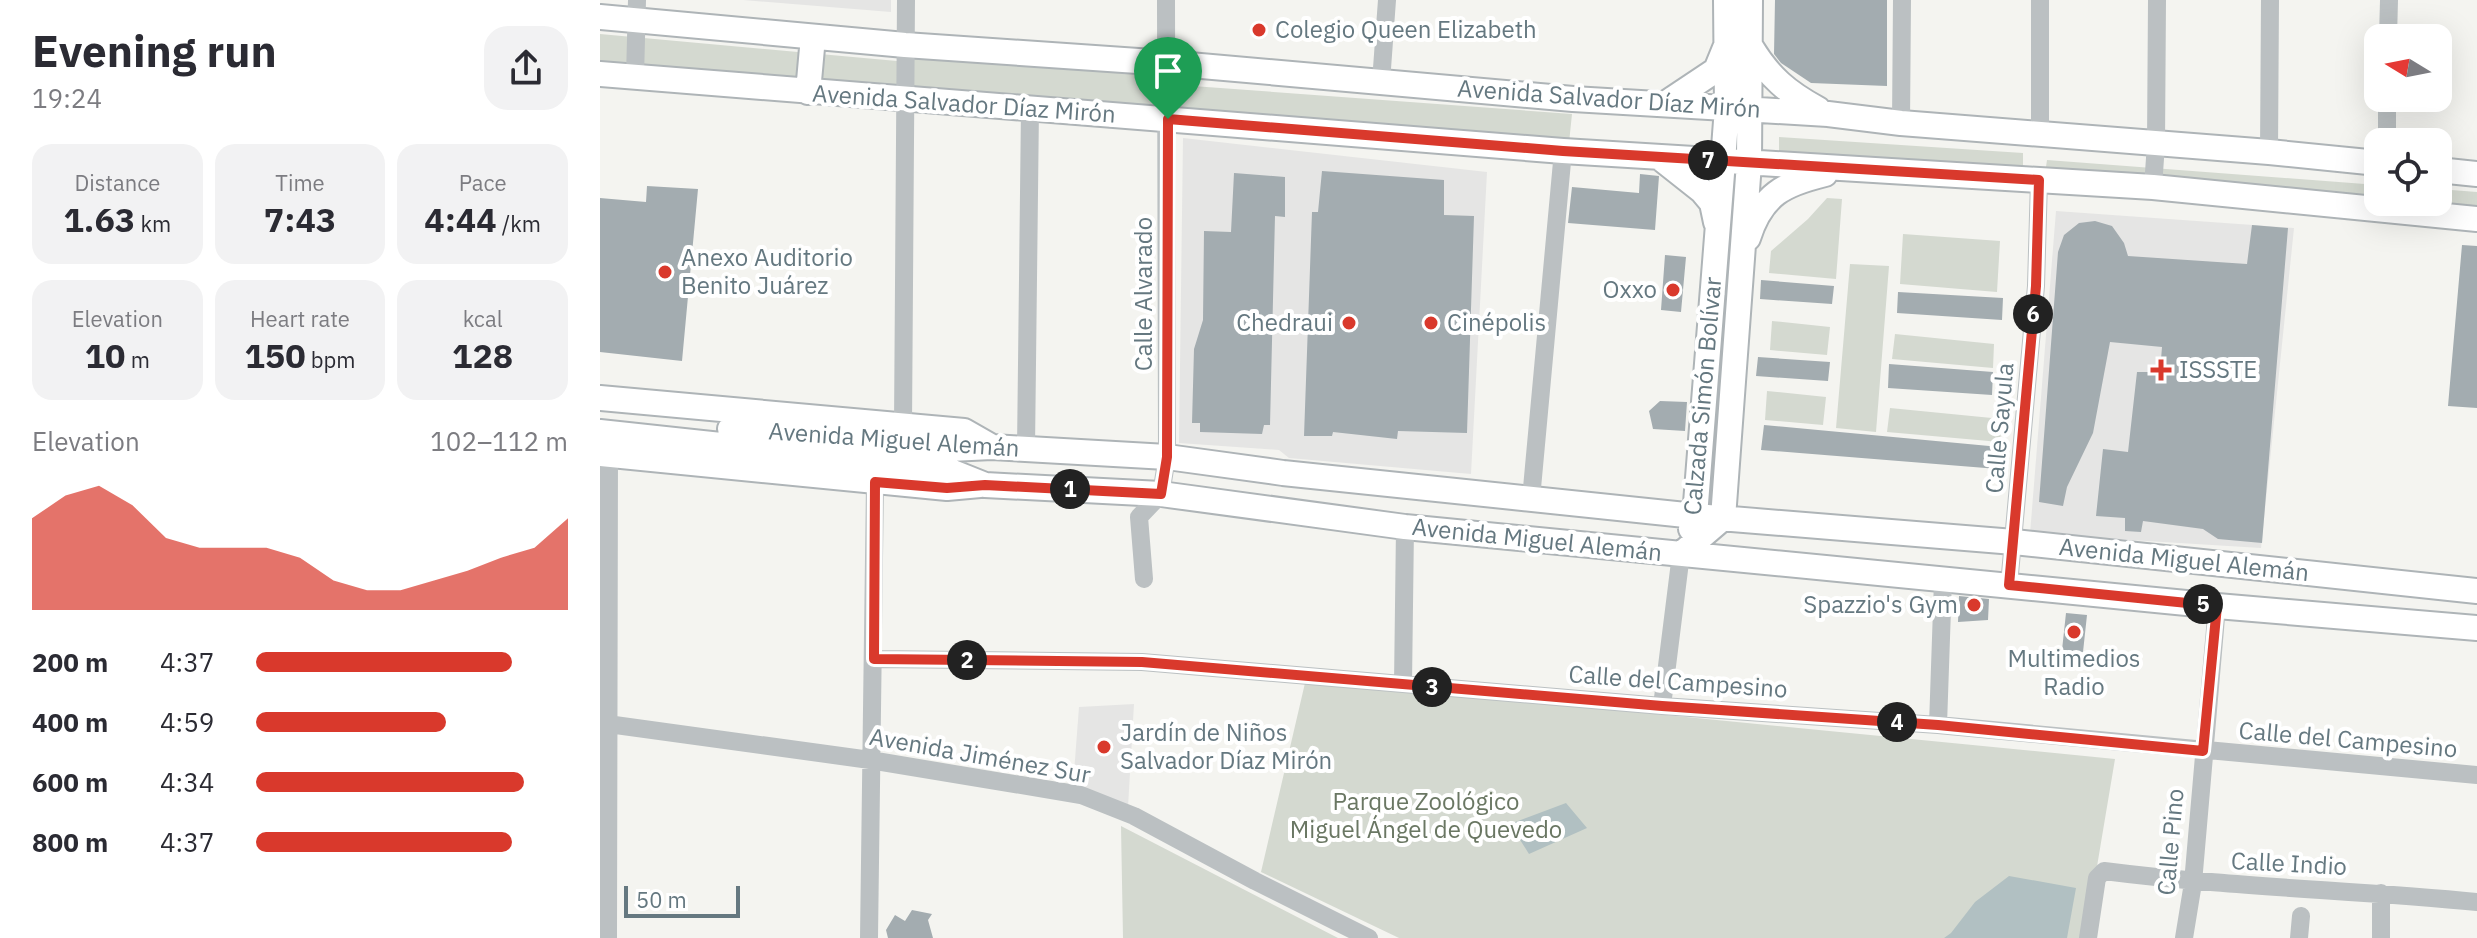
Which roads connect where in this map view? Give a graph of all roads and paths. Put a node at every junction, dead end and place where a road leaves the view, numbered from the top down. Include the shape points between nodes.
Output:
1 (906, 0) edge
2 (1166, 0) edge
3 (1387, 0) edge
4 (1726, 0) edge
5 (1750, 0) edge
6 (1902, 0) edge
7 (2040, 0) edge
8 (2157, 0) edge
9 (2270, 0) edge
10 (2389, 0) edge
11 (637, 10) edge
12 (600, 17) edge
13 (2388, 24) edge
14 (813, 37) junction
15 (905, 45) junction
16 (1738, 47) junction
17 (1167, 63) junction
18 (600, 74) edge
19 (635, 77) junction
20 (1381, 82) junction
21 (808, 92) junction
22 (905, 100) junction
23 (1665, 104) junction
24 (1030, 108) junction
25 (1739, 109) junction
26 (1828, 114) junction
27 (1168, 119) junction
28 (1901, 123) junction
29 (2040, 133) junction
30 (2156, 144) junction
31 (1563, 151) junction
32 (2269, 152) junction
33 (1659, 157) junction
34 (1723, 161) junction
35 (2364, 162) edge
36 (1749, 163) junction
37 (1845, 168) junction
38 (2452, 171) edge
39 (2477, 174) edge
40 (2039, 180) junction
41 (2153, 187) junction
42 (2477, 219) edge
43 (1718, 232) junction
44 (1742, 259) junction
45 (600, 398) edge
46 (600, 417) edge
47 (903, 426) junction
48 (626, 427) junction
49 (600, 432) edge
50 (992, 447) junction
51 (1026, 449) junction
52 (604, 454) edge
53 (1167, 457) junction
54 (875, 482) junction
55 (985, 485) junction
56 (1161, 494) junction
57 (1531, 499) junction
58 (1695, 516) junction
59 (1723, 518) junction
60 (1405, 527) junction
61 (2014, 542) junction
62 (2080, 549) junction
63 (1681, 554) junction
64 (1144, 579) dead end
65 (1943, 580) junction
66 (2009, 585) junction
67 (2477, 591) edge
68 (2074, 592) junction
69 (2217, 606) junction
70 (2477, 628) edge
71 (874, 659) junction
72 (1403, 684) junction
73 (1662, 706) junction
74 (604, 724) edge
75 (1938, 725) junction
76 (2203, 751) junction
77 (870, 760) junction
78 (2477, 775) edge
79 (2193, 883) junction
80 (2381, 893) junction
81 (2477, 902) edge
82 (2301, 916) dead end
83 (608, 938) edge
84 (869, 938) edge
85 (1369, 938) edge
86 (2088, 938) edge
87 (2184, 938) edge
88 (2299, 938) edge
89 (2381, 938) edge

1 - 15 street
2 - 17 street, Calle Alvarado
3 - 20 street
4 - 16 main road, Calzada Simón Bolívar
5 - 16 main road, Calzada Simón Bolívar
6 - 28 street
7 - 29 street
8 - 30 street
9 - 32 street
10 - 13 street
11 - 12 main road, Avenida Salvador Díaz Mirón
11 - 14 main road, Avenida Salvador Díaz Mirón
11 - 19 street
14 - 15 main road, Avenida Salvador Díaz Mirón
14 - 21 main road
15 - 17 main road, Avenida Salvador Díaz Mirón
15 - 22 street
16 - 23 main road via 1716,70
16 - 25 main road, Calzada Simón Bolívar
16 - 26 main road via 1785,90
17 - 20 main road, Avenida Salvador Díaz Mirón
17 - 27 street, Calle Alvarado
18 - 19 main road, Avenida Salvador Díaz Mirón
19 - 21 main road, Avenida Salvador Díaz Mirón
20 - 23 main road, Avenida Salvador Díaz Mirón
21 - 22 main road, Avenida Salvador Díaz Mirón
22 - 24 main road, Avenida Salvador Díaz Mirón
22 - 47 street
23 - 25 main road, Avenida Salvador Díaz Mirón
24 - 27 main road, Avenida Salvador Díaz Mirón
24 - 51 street
25 - 26 main road, Avenida Salvador Díaz Mirón
25 - 34 main road, Calzada Simón Bolívar
25 - 36 main road, Calzada Simón Bolívar
26 - 28 main road, Avenida Salvador Díaz Mirón
27 - 31 main road, Avenida Salvador Díaz Mirón
27 - 53 street, Calle Alvarado
28 - 29 main road, Avenida Salvador Díaz Mirón
29 - 30 main road, Avenida Salvador Díaz Mirón
30 - 32 main road, Avenida Salvador Díaz Mirón
30 - 41 street
31 - 33 main road, Avenida Salvador Díaz Mirón
31 - 57 street
32 - 35 main road, Avenida Salvador Díaz Mirón
33 - 34 main road, Avenida Salvador Díaz Mirón
33 - 43 main road via 1712,203
34 - 36 main road, Avenida Salvador Díaz Mirón
34 - 43 main road, Calzada Simón Bolívar
36 - 37 main road, Avenida Salvador Díaz Mirón
36 - 44 main road, Calzada Simón Bolívar
37 - 40 main road, Avenida Salvador Díaz Mirón
37 - 44 main road via 1773,193 1751,230
38 - 39 main road
40 - 41 main road, Avenida Salvador Díaz Mirón
40 - 61 street, Calle Sayula via 2036,286
41 - 42 main road, Avenida Salvador Díaz Mirón
43 - 58 main road, Calzada Simón Bolívar
44 - 59 main road, Calzada Simón Bolívar
45 - 47 main road
46 - 48 main road, Avenida Miguel Alemán
47 - 50 main road via 964,431
48 - 49 main road, Avenida Miguel Alemán
48 - 50 main road, Avenida Miguel Alemán via 950,449
48 - 55 main road, Avenida Miguel Alemán via 945,469
50 - 51 main road, Avenida Miguel Alemán
51 - 53 main road, Avenida Miguel Alemán
52 - 54 main road
52 - 74 street
53 - 56 street, Calle Alvarado
53 - 57 main road, Avenida Miguel Alemán
54 - 55 main road via 947,488
54 - 71 street
55 - 56 main road, Avenida Miguel Alemán
56 - 60 main road, Avenida Miguel Alemán
56 - 64 street, Calle Alvarado via 1139,517
57 - 58 main road, Avenida Miguel Alemán
58 - 59 main road, Avenida Miguel Alemán
58 - 63 main road, Calzada Simón Bolívar
59 - 61 main road, Avenida Miguel Alemán
59 - 63 main road, Calzada Simón Bolívar
60 - 63 main road, Avenida Miguel Alemán
60 - 72 street
61 - 62 main road, Avenida Miguel Alemán
61 - 66 street, Calle Sayula
62 - 67 main road, Avenida Miguel Alemán
62 - 68 main road
63 - 65 main road, Avenida Miguel Alemán
63 - 73 street
65 - 66 main road, Avenida Miguel Alemán
65 - 75 street
66 - 68 main road, Avenida Miguel Alemán
68 - 69 main road, Avenida Miguel Alemán
69 - 70 main road, Avenida Miguel Alemán
69 - 76 street, Calle Pino
71 - 72 street, Calle del Campesino via 1142,662
71 - 77 street
72 - 73 street, Calle del Campesino
73 - 75 street, Calle del Campesino
74 - 77 street, Avenida Jiménez Sur
74 - 83 street
75 - 76 street, Calle del Campesino
76 - 78 street, Calle del Campesino
76 - 79 street, Calle Pino
77 - 84 street
77 - 85 street, Avenida Jiménez Sur via 1081,795 1134,816
79 - 80 street, Calle Indio
79 - 86 street, Calle Indio via 2104,871 2099,874
79 - 87 street, Calle Pino
80 - 81 street, Calle Indio
80 - 89 street
82 - 88 street

